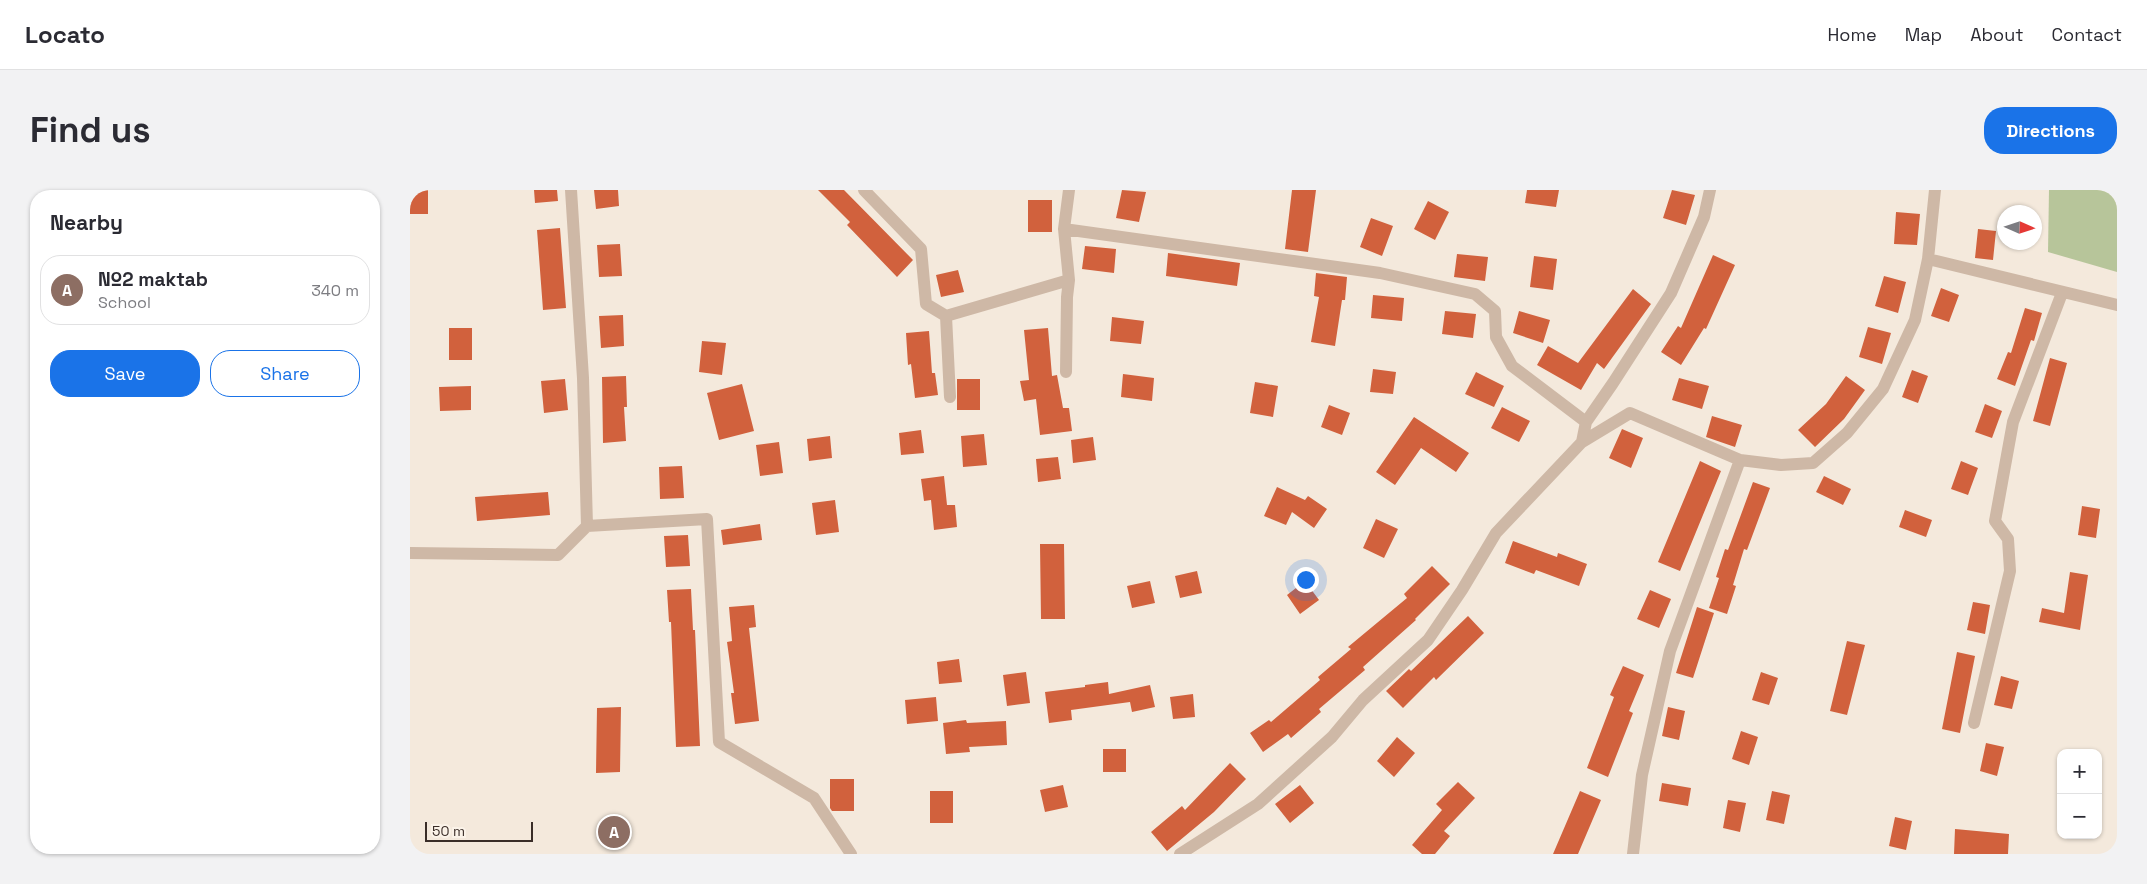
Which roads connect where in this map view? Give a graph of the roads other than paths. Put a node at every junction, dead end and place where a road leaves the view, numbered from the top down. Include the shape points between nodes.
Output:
1 (571, 190) edge
2 (864, 190) edge
3 (1069, 190) edge
4 (1710, 190) edge
5 (1935, 190) edge
6 (1064, 229) junction
7 (1928, 259) junction
8 (1069, 280) junction
9 (2062, 293) junction
10 (2117, 305) edge
11 (946, 316) junction
12 (1066, 372) dead end
13 (950, 397) dead end
14 (1586, 422) junction
15 (1582, 442) junction
16 (1740, 460) junction
17 (587, 526) junction
18 (410, 553) edge
19 (1974, 723) dead end
20 (851, 854) edge
21 (1180, 854) edge
22 (1633, 854) edge

1 - 17 street via 583,378
2 - 11 street via 921,249 926,304
3 - 6 street
4 - 14 street via 1704,217 1672,293
5 - 7 street
6 - 8 street
6 - 14 street via 1380,273 1475,294 1495,311 1496,336 1512,366
7 - 9 street
7 - 16 street via 1915,320 1883,390 1847,433 1814,463 1781,466
8 - 11 street
8 - 12 street
9 - 10 street
9 - 19 street via 2013,422 1994,521 2008,539 2010,570
11 - 13 street
14 - 15 street
15 - 16 street via 1630,413
15 - 21 street via 1496,533 1428,640 1363,700 1332,738 1258,804
16 - 22 street via 1670,651 1642,775
17 - 18 street via 558,555
17 - 20 street via 707,518 719,742 814,798

